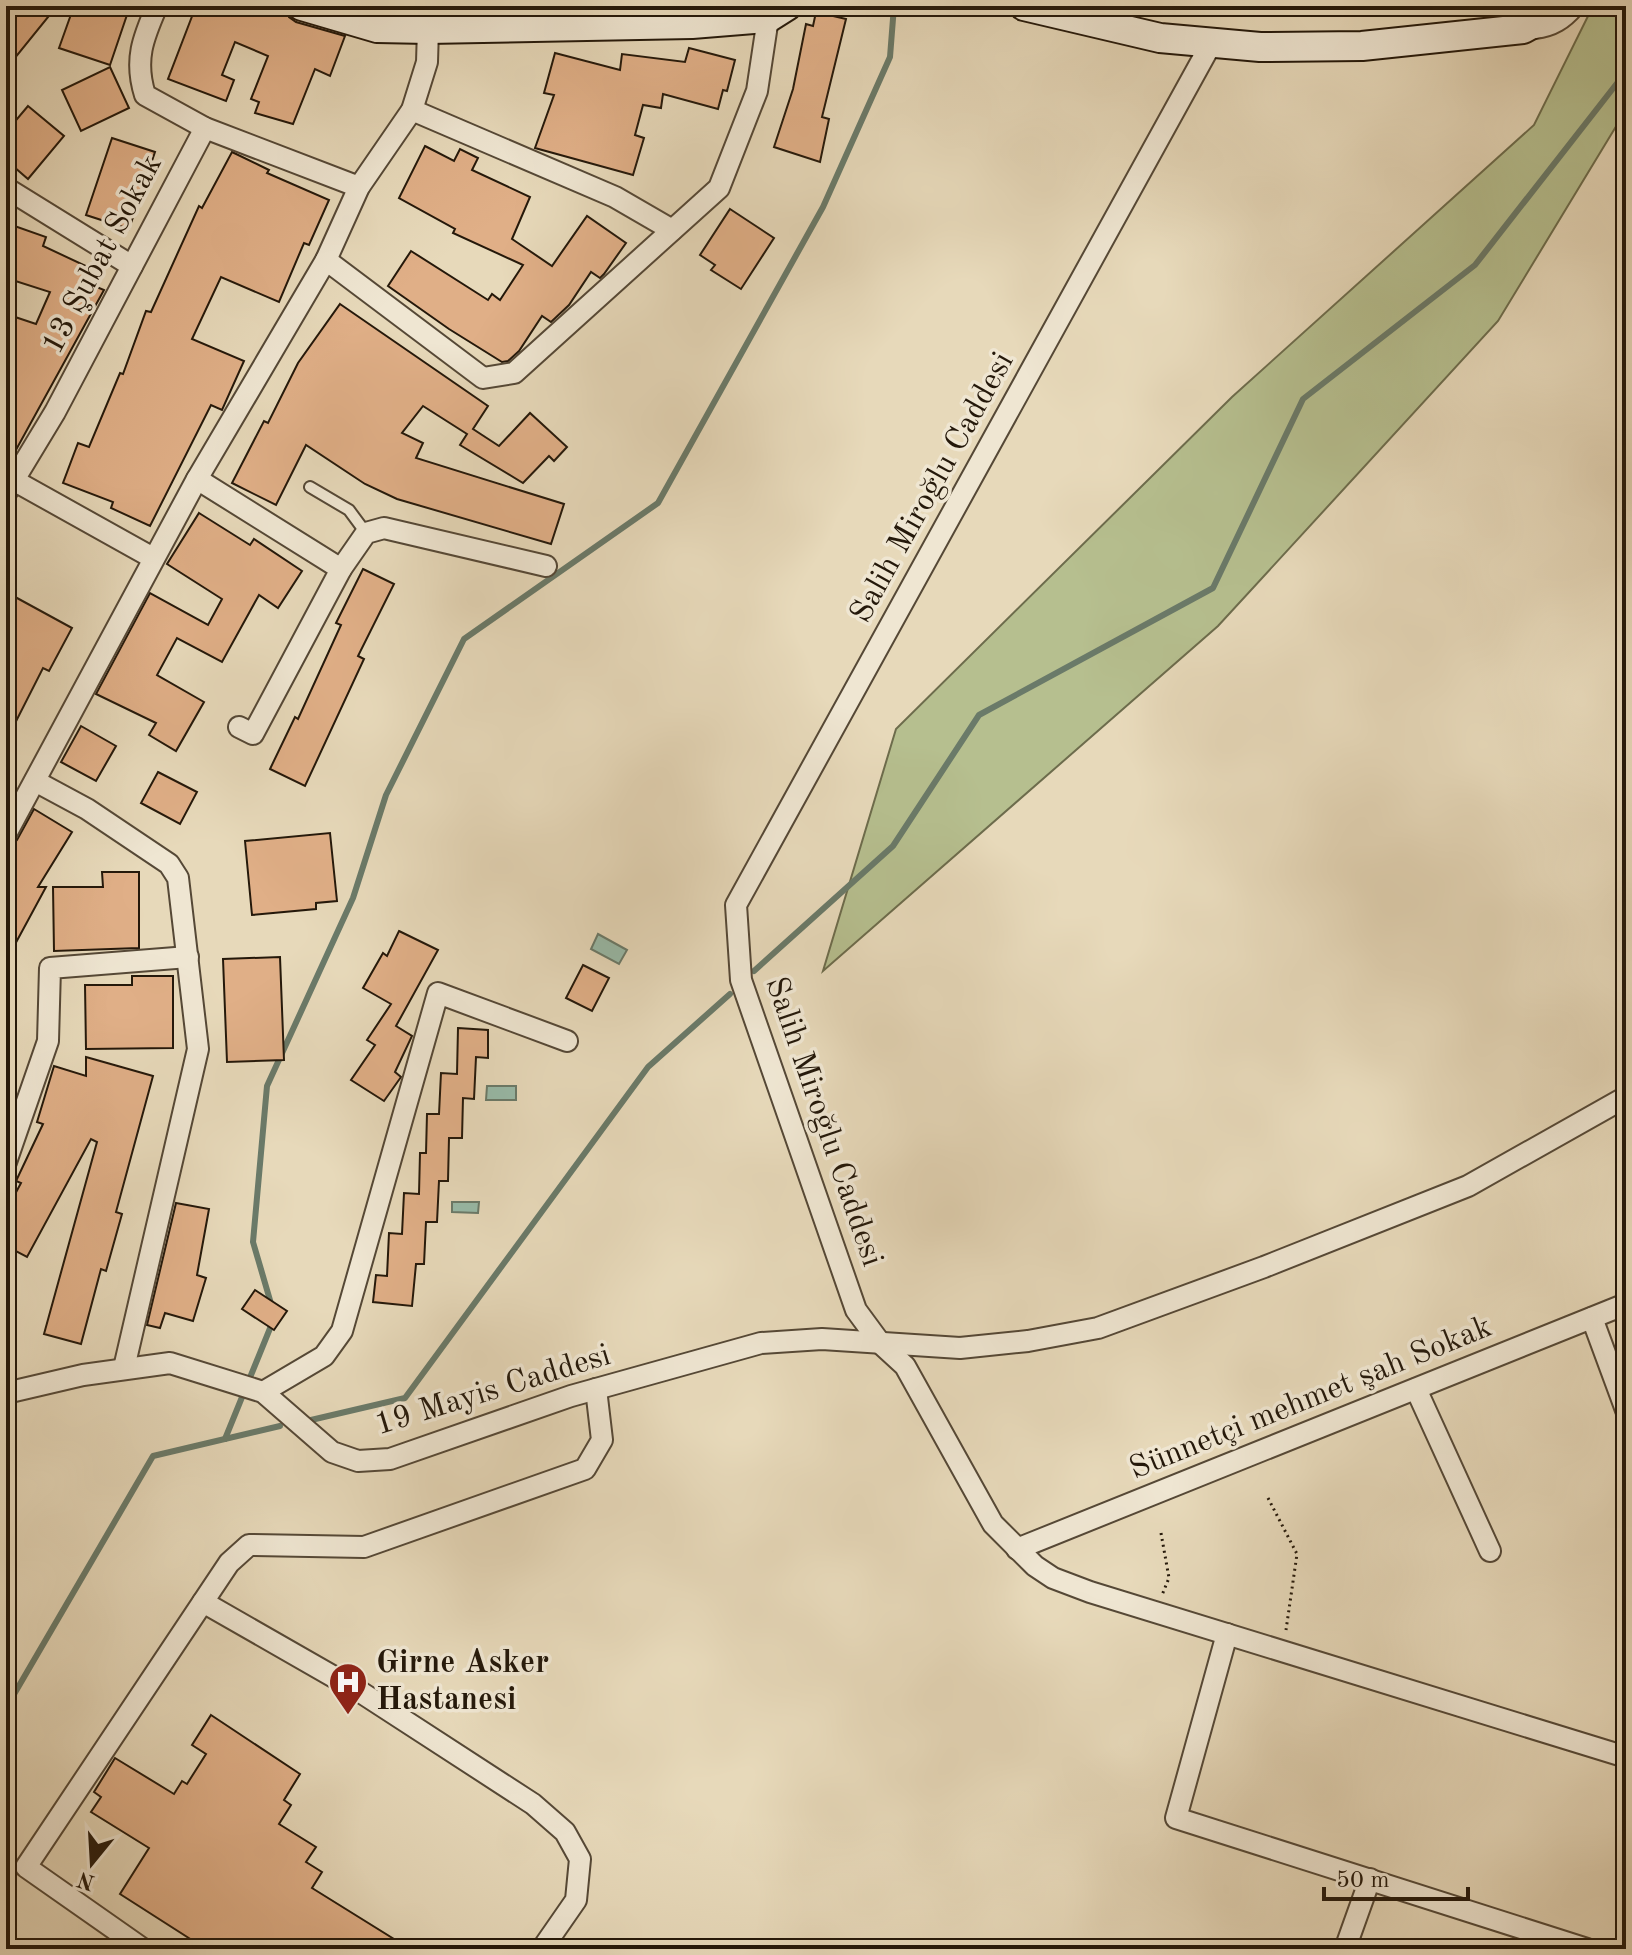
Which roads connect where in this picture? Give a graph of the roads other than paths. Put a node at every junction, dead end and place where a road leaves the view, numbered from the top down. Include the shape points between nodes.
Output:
1 (157, 6) edge
2 (302, 6) edge
3 (1024, 6) edge
4 (1552, 6) edge
5 (1574, 6) edge
6 (778, 12) edge
7 (638, 15) edge
8 (428, 29) junction
9 (1523, 29) junction
10 (1211, 44) junction
11 (412, 110) junction
12 (205, 128) junction
13 (359, 187) junction
14 (6, 188) edge
15 (672, 230) junction
16 (326, 260) junction
17 (132, 266) junction
18 (197, 479) junction
19 (10, 487) edge
20 (310, 487) dead end
21 (366, 533) junction
22 (153, 558) junction
23 (546, 566) dead end
24 (341, 569) junction
25 (239, 727) dead end
26 (35, 781) junction
27 (6, 834) edge
28 (188, 957) junction
29 (567, 1041) dead end
30 (1626, 1097) edge
31 (6, 1162) edge
32 (1626, 1304) edge
33 (1592, 1318) junction
34 (881, 1344) junction
35 (124, 1368) junction
36 (596, 1389) junction
37 (1416, 1389) junction
38 (263, 1392) junction
39 (6, 1393) edge
40 (1626, 1410) edge
41 (1017, 1549) junction
42 (1490, 1551) dead end
43 (203, 1602) junction
44 (1227, 1634) junction
45 (1626, 1757) edge
46 (1370, 1879) junction
47 (143, 1949) edge
48 (542, 1949) edge
49 (1345, 1949) edge
50 (1587, 1949) edge

1 - 12 street via 139,47 145,95
2 - 8 street via 377,28
3 - 10 street via 1160,38
4 - 9 street
5 - 9 street via 1547,27
6 - 7 street
6 - 15 street via 757,91 719,188
7 - 8 street
8 - 11 street via 427,62
9 - 10 street via 1362,46
10 - 34 street, Salih Miroğlu Caddesi via 736,905 741,980 856,1310
11 - 13 street
11 - 15 street via 615,197
12 - 13 street
12 - 17 street, 13 Şubat Sokak
13 - 16 street
14 - 17 street
15 - 16 street via 514,373 483,378
16 - 18 street
17 - 19 street, 13 Şubat Sokak
18 - 22 street
18 - 24 street
19 - 22 street
20 - 21 lane via 349,510
21 - 23 street via 384,528
21 - 24 street
22 - 26 street
24 - 25 street via 253,734
26 - 27 street
26 - 28 street via 169,864 178,878
28 - 31 street via 50,968 48,1041
28 - 35 street via 198,1049
29 - 38 street via 438,993 342,1331 324,1356
30 - 34 street via 1468,1186 1098,1328 960,1348
32 - 33 street, Sünnetçi mehmet şah Sokak
33 - 37 street, Sünnetçi mehmet şah Sokak
33 - 40 street
34 - 36 street, 19 Mayis Caddesi via 822,1339 761,1343
34 - 41 street, Salih Miroğlu Caddesi via 905,1366 993,1524
35 - 38 street, 19 Mayis Caddesi via 170,1363
35 - 39 street, 19 Mayis Caddesi
36 - 38 street, 19 Mayis Caddesi via 390,1459 358,1461 332,1452
36 - 43 street via 602,1440 585,1469 364,1547 249,1545 229,1563
37 - 41 street, Sünnetçi mehmet şah Sokak
37 - 42 street
41 - 44 street, Salih Miroğlu Caddesi via 1053,1578
43 - 47 street via 26,1867
43 - 48 street via 362,1693 533,1804 565,1832 580,1859 576,1900
44 - 45 street, Salih Miroğlu Caddesi
44 - 46 street via 1176,1818
46 - 49 street
46 - 50 street

